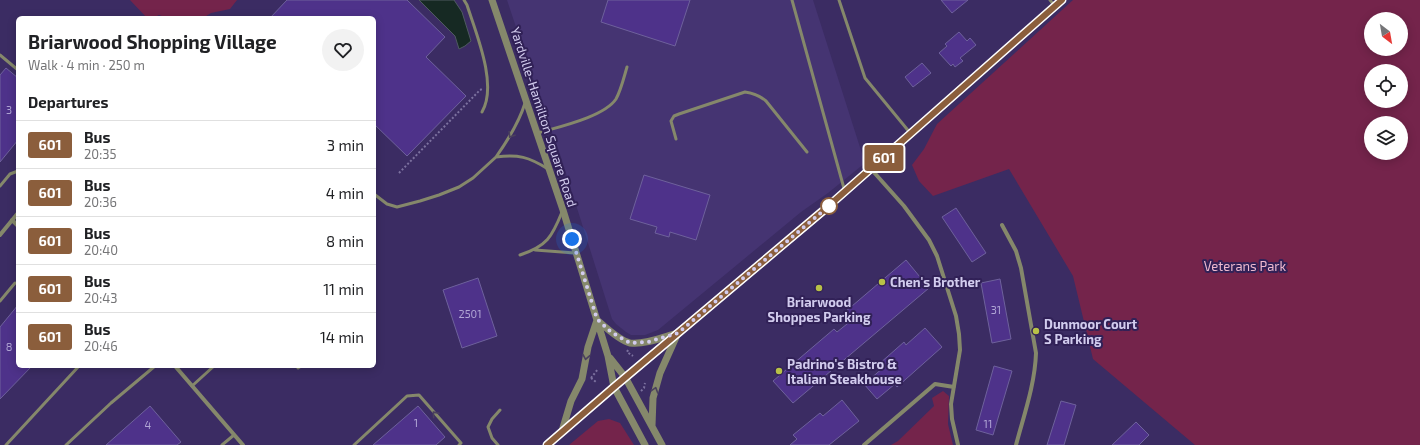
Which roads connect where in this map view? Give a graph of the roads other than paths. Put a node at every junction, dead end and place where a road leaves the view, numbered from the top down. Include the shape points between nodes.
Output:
1 (464, 0) edge
2 (492, 0) edge
3 (792, 0) edge
4 (839, 0) edge
5 (1050, 0) edge
6 (1062, 0) edge
7 (1055, 6) junction
8 (0, 56) edge
9 (627, 67) dead end
10 (16, 68) edge
11 (526, 100) junction
12 (482, 112) dead end
13 (538, 133) junction
14 (911, 134) junction
15 (676, 139) dead end
16 (807, 152) dead end
17 (496, 157) junction
18 (871, 169) junction
19 (550, 170) junction
20 (16, 172) edge
21 (0, 186) edge
22 (845, 192) junction
23 (376, 196) edge
24 (563, 210) junction
25 (16, 215) edge
26 (12, 220) junction
27 (16, 224) edge
28 (1002, 225) dead end
29 (0, 235) edge
30 (535, 250) junction
31 (576, 253) junction
32 (520, 255) dead end
33 (15, 284) dead end
34 (0, 301) edge
35 (597, 319) junction
36 (678, 333) junction
37 (608, 356) junction
38 (77, 368) edge
39 (153, 368) edge
40 (177, 368) edge
41 (212, 368) edge
42 (625, 378) junction
43 (192, 386) junction
44 (614, 387) junction
45 (954, 387) junction
46 (500, 410) dead end
47 (652, 428) junction
48 (562, 432) junction
49 (234, 435) junction
50 (460, 444) edge
51 (6, 445) edge
52 (66, 445) edge
53 (222, 445) edge
54 (243, 445) edge
55 (354, 445) edge
56 (498, 445) edge
57 (547, 445) edge
58 (645, 445) edge
59 (662, 445) edge
60 (864, 445) edge
61 (958, 445) edge
62 (1016, 445) edge

1 - 12 lane via 486,65 487,99
2 - 11 street, Yardville-Hamilton Square Road
3 - 22 lane
4 - 14 lane via 865,78
5 - 7 lane
6 - 7 street
7 - 14 street
8 - 10 lane
9 - 13 lane via 611,105 588,117
11 - 13 street, Yardville-Hamilton Square Road
11 -> 17 lane via 512,134
13 - 19 street, Yardville-Hamilton Square Road
14 - 18 street
15 - 16 lane via 672,121 674,116 744,92 760,96 766,101
17 - 19 lane via 509,156 534,160
17 - 23 lane via 473,178 439,195 397,207 387,204
18 - 22 street
18 - 45 street via 919,225 937,256 959,334 960,350
19 - 24 street, Yardville-Hamilton Square Road
20 - 21 lane via 10,174
22 - 36 street
24 - 30 lane via 555,230 548,240
24 - 31 street, Yardville-Hamilton Square Road
25 - 26 street
26 - 27 street
26 - 29 street
28 - 62 street via 1016,251 1021,268 1036,353 1036,367
30 - 31 lane
30 - 32 lane
31 - 35 street, Yardville-Hamilton Square Road
33 - 34 lane
35 - 36 street via 611,332 630,343 648,342
35 - 37 street, Yardville-Hamilton Square Road
35 -> 48 street via 582,379 571,401
36 - 42 street
47 -> 36 street via 653,398 660,373
37 - 42 street, Yardville-Hamilton Square Road
37 - 44 street, Yardville-Hamilton Square Road
38 - 51 lane
39 - 52 lane
40 - 43 street
41 - 43 lane
42 - 44 street
42 - 47 street, Yardville-Hamilton Square Road
43 - 49 street
44 - 48 street
44 - 58 street, Yardville-Hamilton Square Road
45 - 60 street via 935,384
45 - 61 street via 952,419
46 - 56 lane via 488,427
47 - 59 street, Yardville-Hamilton Square Road
48 - 57 street
49 - 53 lane
49 - 54 street
50 -> 55 lane via 419,395 407,396

